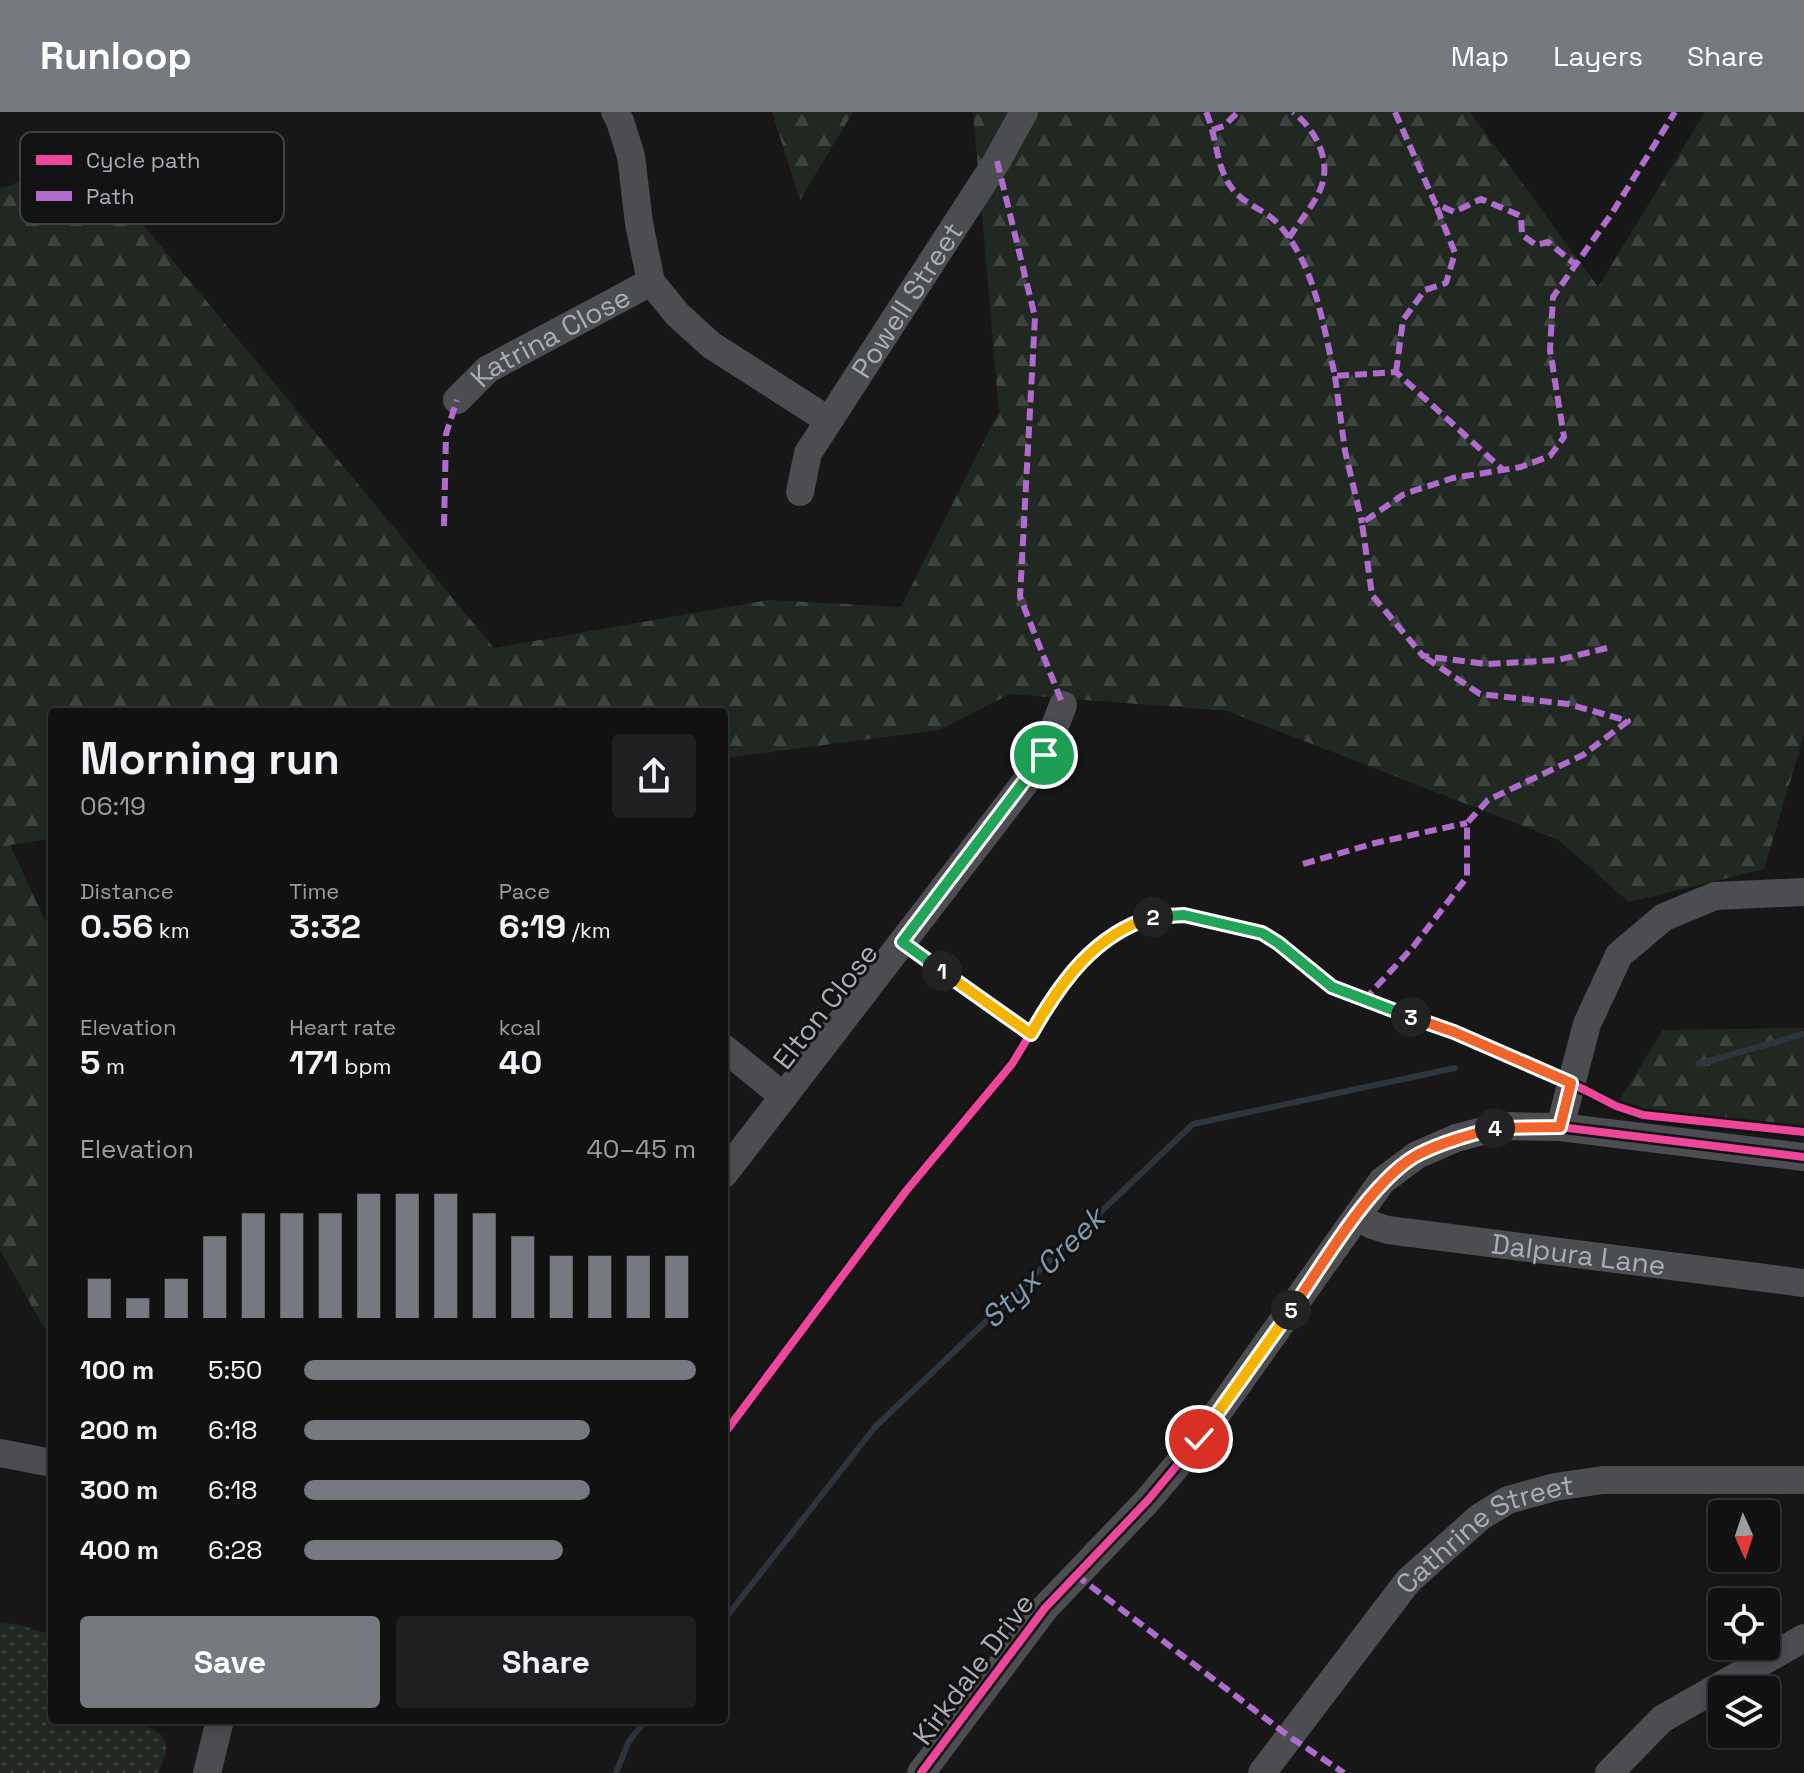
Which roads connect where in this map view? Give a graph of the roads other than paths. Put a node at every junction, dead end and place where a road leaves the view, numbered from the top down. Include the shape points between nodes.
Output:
1 (615, 112) edge
2 (1024, 112) edge
3 (651, 282) junction
4 (457, 400) dead end
5 (828, 420) junction
6 (800, 492) dead end
7 (1063, 705) dead end
8 (1804, 892) edge
9 (728, 1051) edge
10 (783, 1096) junction
11 (1560, 1127) junction
12 (1804, 1157) edge
13 (728, 1169) edge
14 (1358, 1215) junction
15 (1804, 1283) edge
16 (0, 1453) edge
17 (48, 1462) edge
18 (1804, 1480) edge
19 (1804, 1638) edge
20 (219, 1724) edge
21 (207, 1773) edge
22 (921, 1773) edge
23 (1262, 1773) edge
24 (1609, 1773) edge

1 - 3 street via 631,156
2 - 5 street, Powell Street
3 - 4 street, Katrina Close via 488,369
3 - 5 street via 711,345
5 - 6 street, Powell Street via 808,453
7 - 10 street, Elton Close via 1031,775
8 - 11 street via 1715,896 1664,917 1619,955 1587,1024
9 - 10 street
10 - 13 street, Elton Close
11 - 12 street, Kirkdale Drive
11 - 14 street, Kirkdale Drive via 1502,1126 1430,1149 1382,1181
14 - 15 street, Dalpura Lane via 1388,1230
14 - 22 street, Kirkdale Drive via 1199,1439 1045,1608
16 - 17 street
18 - 23 street, Cathrine Street via 1603,1480 1508,1500 1480,1517 1408,1581
19 - 24 street via 1662,1719
20 - 21 street

